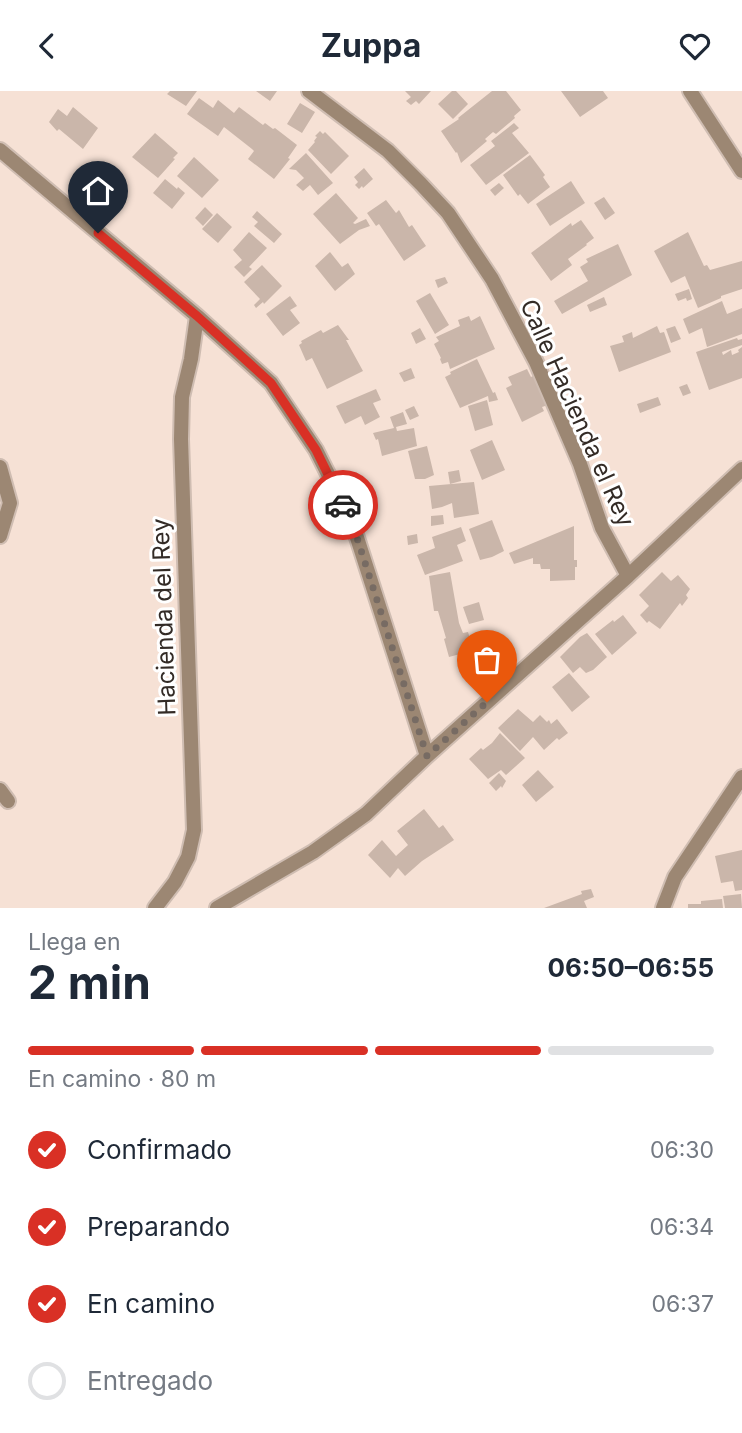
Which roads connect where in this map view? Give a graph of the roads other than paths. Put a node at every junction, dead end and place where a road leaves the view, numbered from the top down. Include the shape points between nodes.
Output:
1 (309, 91) edge
2 (690, 91) edge
3 (0, 150) edge
4 (742, 171) edge
5 (197, 316) junction
6 (0, 467) edge
7 (742, 469) edge
8 (0, 536) edge
9 (628, 576) junction
10 (427, 756) junction
11 (742, 777) edge
12 (155, 908) edge
13 (217, 908) edge
14 (663, 908) edge

1 - 9 street, Calle Hacienda el Rey via 388,151 421,184 448,213 492,279 536,362 602,528
2 - 4 street
3 - 5 street
5 - 10 street via 271,383 316,450 352,522
5 - 12 street, Hacienda del Rey via 181,425 194,830 188,857
6 - 8 street via 10,503
7 - 9 street
9 - 10 street
10 - 13 street via 366,814 313,852
11 - 14 street via 675,877

